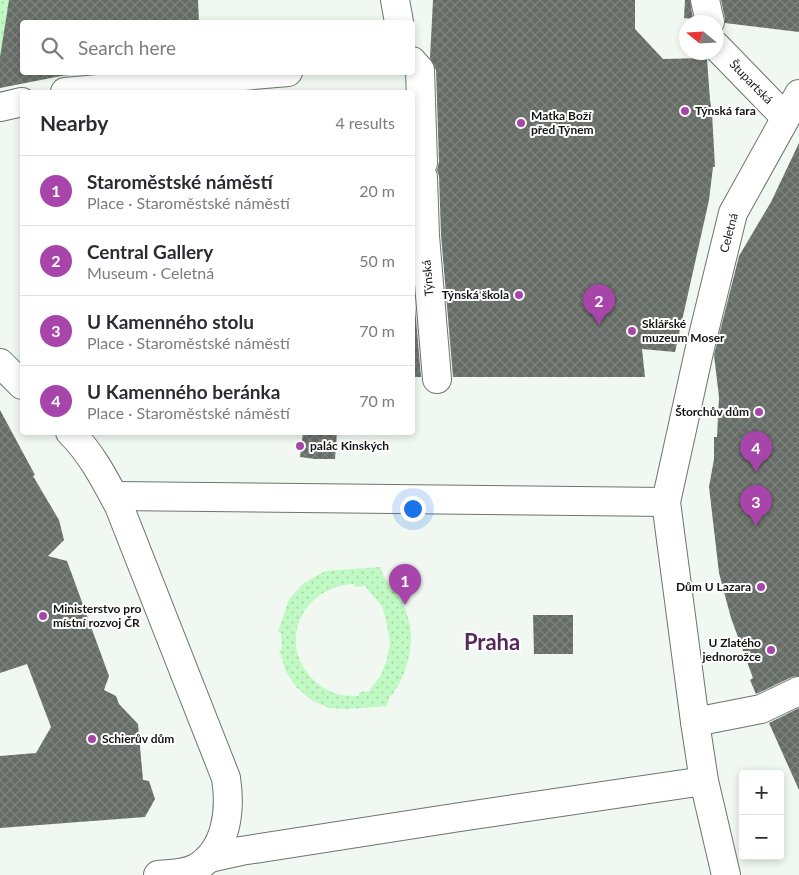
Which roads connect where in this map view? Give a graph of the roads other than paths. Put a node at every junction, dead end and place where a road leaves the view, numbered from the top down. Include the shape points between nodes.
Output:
1 (395, 0) edge
2 (705, 0) edge
3 (708, 15) edge
4 (399, 20) edge
5 (724, 54) edge
6 (415, 64) edge
7 (254, 75) edge
8 (86, 90) edge
9 (799, 94) edge
10 (20, 102) edge
11 (0, 107) edge
12 (785, 117) junction
13 (1, 364) edge
14 (437, 379) dead end
15 (20, 383) edge
16 (73, 435) edge
17 (114, 496) junction
18 (666, 502) junction
19 (799, 690) edge
20 (695, 722) junction
21 (704, 782) junction
22 (210, 867) edge
23 (166, 874) edge
24 (726, 875) edge

1 - 4 street
2 - 3 street
5 - 12 street, Štupartská
6 - 14 street, Týnská via 420,70 425,236
7 - 8 street
9 - 12 street, Celetná
10 - 11 street
12 - 18 street, Celetná via 733,213
13 - 15 street
16 - 17 street
17 - 18 street
17 - 22 street via 226,778 228,816
18 - 20 street, Celetná
19 - 20 street via 762,709
20 - 21 street, Celetná
21 - 22 street via 241,851
21 - 24 street, Celetná
22 - 23 street

